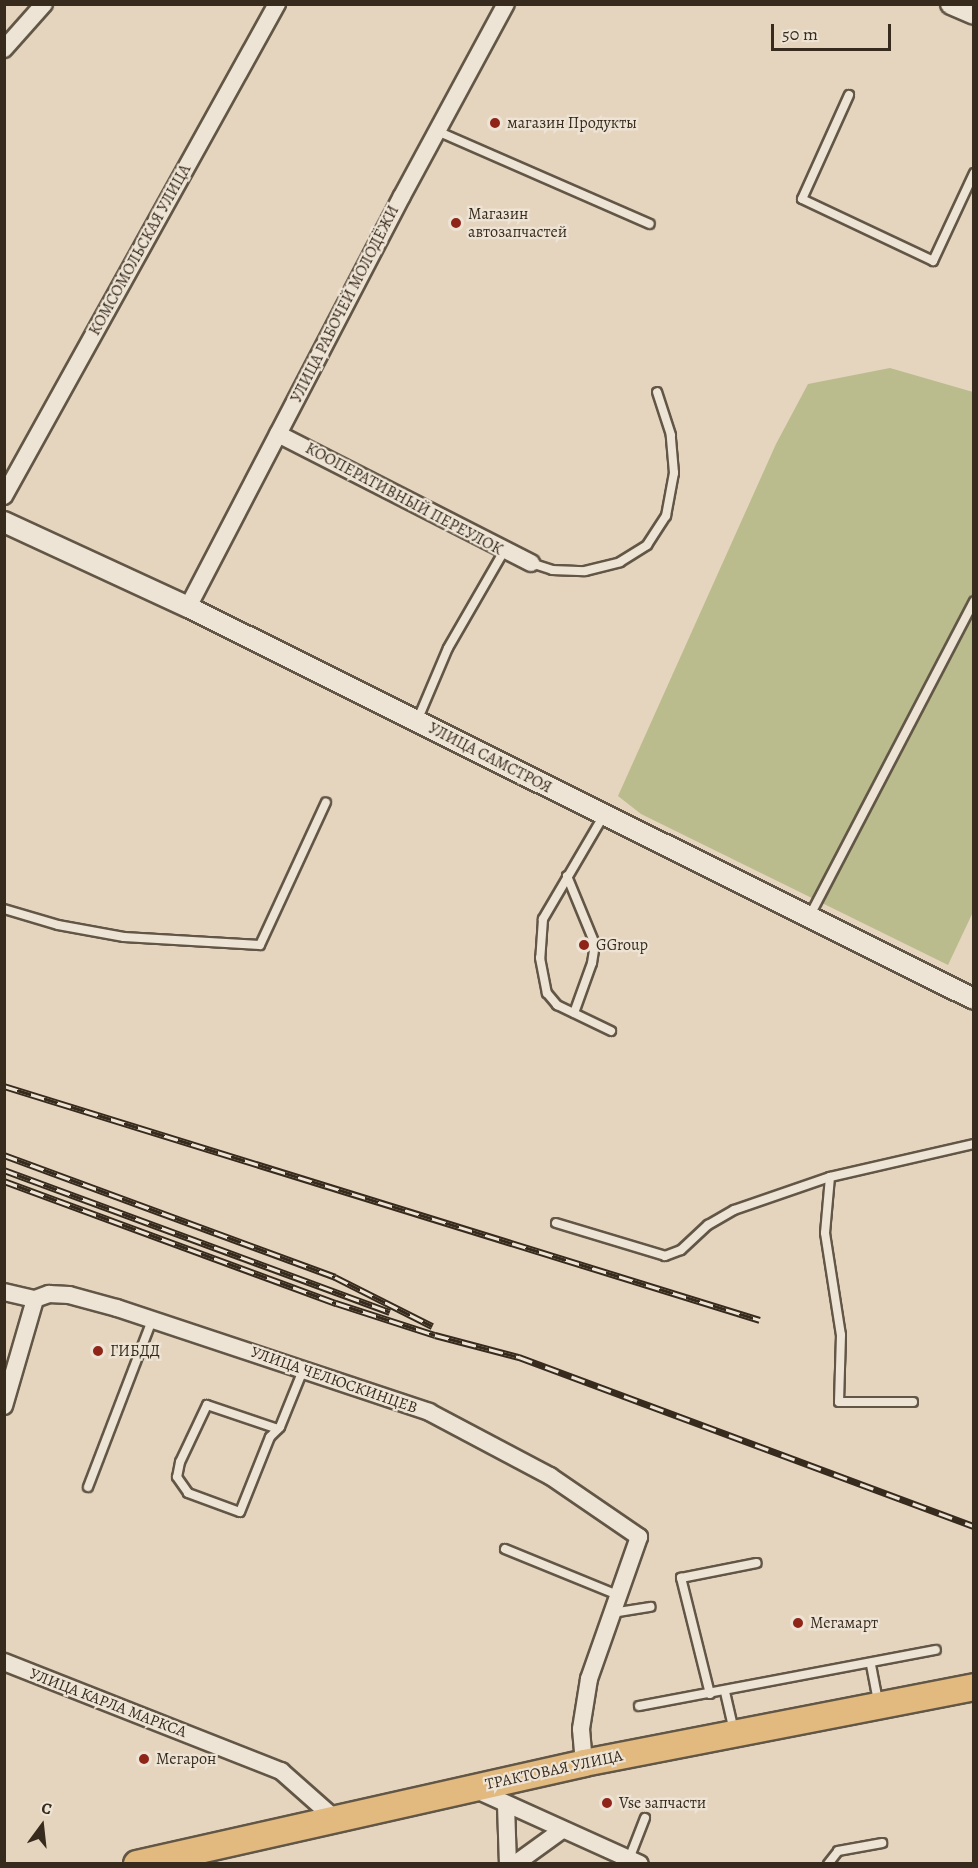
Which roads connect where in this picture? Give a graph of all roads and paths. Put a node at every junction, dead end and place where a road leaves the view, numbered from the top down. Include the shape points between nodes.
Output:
1 (44, 4) edge
2 (277, 4) edge
3 (507, 4) edge
4 (951, 4) edge
5 (974, 14) edge
6 (4, 49) edge
7 (849, 95) dead end
8 (437, 131) junction
9 (974, 173) edge
10 (650, 225) dead end
11 (657, 392) dead end
12 (278, 434) junction
13 (4, 496) edge
14 (6, 526) edge
15 (504, 551) junction
16 (531, 563) joint
17 (974, 602) edge
18 (188, 607) junction
19 (417, 721) junction
20 (326, 802) dead end
21 (604, 815) junction
22 (567, 876) junction
23 (4, 909) edge
24 (809, 917) junction
25 (974, 999) edge
26 (574, 1013) junction
27 (611, 1031) dead end
28 (974, 1144) edge
29 (830, 1176) junction
30 (556, 1223) dead end
31 (4, 1292) edge
32 (35, 1299) junction
33 (152, 1320) junction
34 (304, 1369) junction
35 (913, 1402) dead end
36 (4, 1406) edge
37 (278, 1429) junction
38 (88, 1487) dead end
39 (505, 1549) dead end
40 (757, 1563) dead end
41 (618, 1595) junction
42 (651, 1607) dead end
43 (612, 1613) junction
44 (936, 1650) dead end
45 (4, 1662) edge
46 (871, 1665) junction
47 (974, 1687) edge
48 (725, 1692) junction
49 (710, 1694) junction
50 (879, 1705) junction
51 (639, 1706) dead end
52 (735, 1734) junction
53 (584, 1763) junction
54 (471, 1787) junction
55 (506, 1805) junction
56 (333, 1817) junction
57 (645, 1818) dead end
58 (562, 1830) junction
59 (882, 1843) dead end
60 (635, 1861) edge
61 (137, 1863) edge
62 (508, 1863) edge
63 (515, 1863) edge
64 (828, 1863) edge

1 - 6 street
2 - 13 street, КОМСОМОЛЬСКАЯ УЛИЦА
3 - 8 street, УЛИЦА РАБОЧЕЙ МОЛОДЁЖИ
4 - 5 street
7 - 9 lane via 802,199 933,261
8 - 10 lane
8 - 12 street, УЛИЦА РАБОЧЕЙ МОЛОДЁЖИ
11 - 16 lane via 671,435 674,473 666,516 647,545 620,562 585,571 552,570
12 - 15 street, КООПЕРАТИВНЫЙ ПЕРЕУЛОК
12 - 18 street, УЛИЦА РАБОЧЕЙ МОЛОДЁЖИ
14 - 18 street, УЛИЦА САМСТРОЯ
15 - 16 street, КООПЕРАТИВНЫЙ ПЕРЕУЛОК
15 - 19 lane via 448,648
17 - 24 lane
18 - 19 street, УЛИЦА САМСТРОЯ
19 - 21 street, УЛИЦА САМСТРОЯ
20 - 23 lane via 260,945 124,937 58,925
21 - 22 lane
21 - 24 street, УЛИЦА САМСТРОЯ
22 - 26 lane via 595,944
22 - 26 lane via 543,919 540,958 547,993 557,1005
24 - 25 street, УЛИЦА САМСТРОЯ
26 - 27 lane
28 - 29 lane
29 - 30 lane via 735,1210 708,1225 681,1250 665,1256
29 - 35 lane via 825,1233 841,1335 839,1401
31 - 32 street, УЛИЦА ЧЕЛЮСКИНЦЕВ
32 - 33 street, УЛИЦА ЧЕЛЮСКИНЦЕВ via 49,1294 69,1295
32 - 36 street
33 - 34 street, УЛИЦА ЧЕЛЮСКИНЦЕВ
33 - 38 lane
34 - 37 lane
34 - 41 street, УЛИЦА ЧЕЛЮСКИНЦЕВ via 429,1412 468,1431 550,1476 639,1537
37 - 37 lane via 270,1437 240,1512 188,1493 177,1477 207,1405
39 - 41 lane
40 - 49 lane via 681,1578
41 - 43 street
42 - 43 lane
43 - 53 street via 584,1705
44 - 46 lane
45 - 56 street, УЛИЦА КАРЛА МАРКСА via 281,1771
46 - 48 lane
46 - 50 lane
47 - 50 main road, ТРАКТОВАЯ УЛИЦА
48 - 49 lane
48 - 52 lane
49 - 51 lane
50 - 52 main road, ТРАКТОВАЯ УЛИЦА
52 - 53 main road, ТРАКТОВАЯ УЛИЦА
53 - 54 main road, ТРАКТОВАЯ УЛИЦА
54 - 55 street
54 - 56 main road, ТРАКТОВАЯ УЛИЦА
55 - 58 street
55 - 62 street
56 - 61 main road, ТРАКТОВАЯ УЛИЦА
57 - 60 lane
58 - 60 street
58 - 63 street
59 - 64 lane via 838,1851

